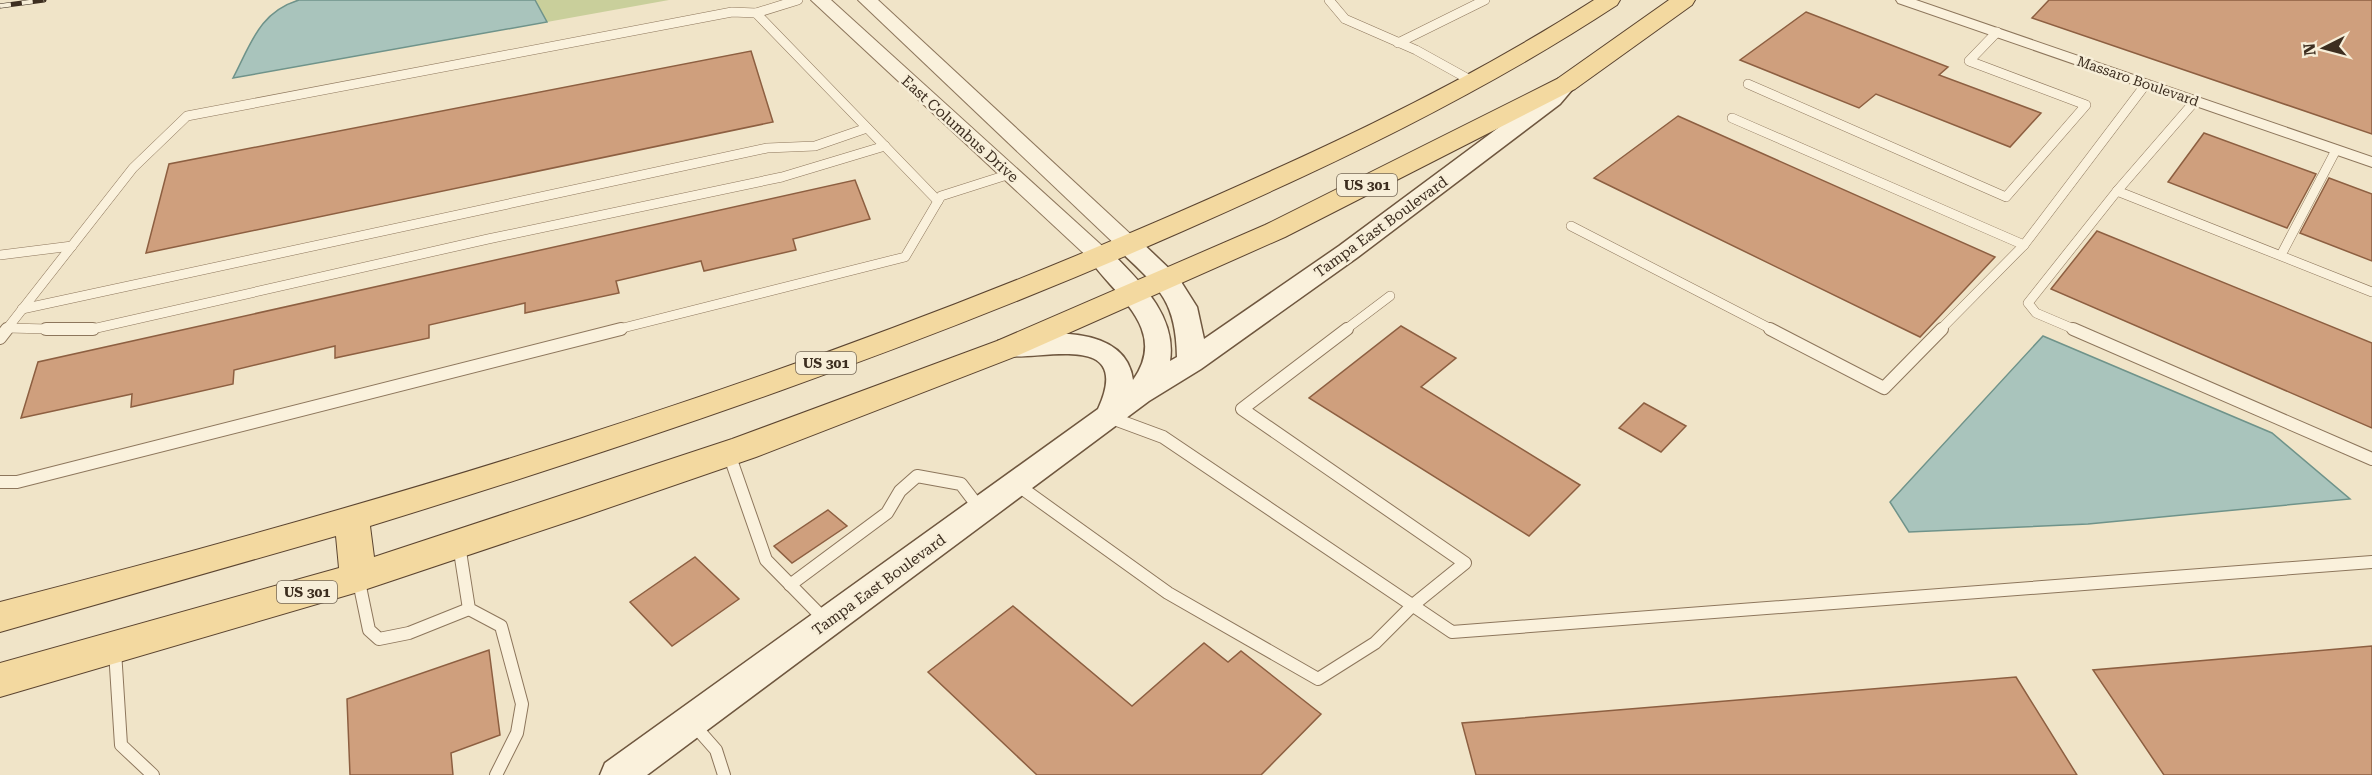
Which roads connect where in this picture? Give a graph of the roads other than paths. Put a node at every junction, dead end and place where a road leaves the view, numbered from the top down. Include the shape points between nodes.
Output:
1 (798, 0) edge
2 (820, 0) edge
3 (867, 0) edge
4 (1329, 0) edge
5 (1485, 0) edge
6 (1609, 0) edge
7 (1647, 0) edge
8 (1684, 0) edge
9 (1903, 0) edge
10 (756, 13) junction
11 (1996, 32) junction
12 (1398, 43) junction
13 (1472, 81) junction
14 (1569, 82) junction
15 (1748, 84) dead end
16 (2146, 84) junction
17 (2195, 101) junction
18 (1732, 118) dead end
19 (867, 128) junction
20 (885, 146) junction
21 (2336, 150) junction
22 (2372, 162) edge
23 (1010, 174) junction
24 (2117, 191) junction
25 (938, 201) junction
26 (1571, 226) dead end
27 (1129, 245) junction
28 (2024, 245) junction
29 (72, 246) junction
30 (0, 255) edge
31 (2281, 255) junction
32 (1101, 257) junction
33 (1165, 280) junction
34 (1135, 292) junction
35 (2372, 292) edge
36 (1390, 296) dead end
37 (22, 309) junction
38 (8, 328) junction
39 (0, 338) edge
40 (1008, 348) junction
41 (1191, 362) junction
42 (1139, 394) junction
43 (1109, 417) junction
44 (729, 454) junction
45 (2372, 459) edge
46 (0, 482) edge
47 (1016, 484) junction
48 (981, 510) junction
49 (352, 519) junction
50 (459, 544) junction
51 (2372, 562) edge
52 (358, 577) junction
53 (790, 585) junction
54 (1413, 605) junction
55 (469, 609) junction
56 (0, 617) edge
57 (827, 622) junction
58 (114, 648) junction
59 (0, 680) edge
60 (692, 721) junction
61 (153, 775) edge
62 (496, 775) edge
63 (618, 775) edge
64 (724, 775) edge

1 - 10 lane
2 - 23 street, East Columbus Drive
3 - 27 street, East Columbus Drive
4 - 12 lane via 1345,19
5 - 12 lane
6 - 13 main road, US 301
7 - 14 main road via 1573,60
8 - 14 main road, US 301
9 - 11 street, Massaro Boulevard
10 - 19 lane
10 - 29 lane via 732,12 187,116 133,168
11 - 15 lane via 1969,61 2086,105 2006,197
11 - 16 street, Massaro Boulevard
12 - 13 lane
13 - 27 main road, US 301 via 1359,141
14 - 33 main road, US 301 via 1295,221
14 - 41 main road, Tampa East Boulevard via 1552,99 1374,233
16 - 17 street, Massaro Boulevard
16 - 28 lane
17 - 21 street, Massaro Boulevard
17 - 24 lane
18 - 28 lane
19 - 20 lane
19 - 37 lane via 815,146 766,148
20 - 25 lane
20 - 38 lane via 782,177 88,330
21 - 22 street, Massaro Boulevard
21 - 31 lane
23 - 25 lane via 941,196
23 - 32 street, East Columbus Drive
24 - 31 lane
24 - 45 lane via 2028,303 2036,313
25 - 46 lane via 905,257 17,482
26 - 28 lane via 1884,388
27 - 32 main road, US 301
27 - 33 main road
29 - 30 lane
29 - 37 lane
31 - 35 lane
32 - 34 main road, Tampa East Boulevard
32 - 49 main road, US 301 via 936,324 723,401
33 - 34 main road, US 301
33 - 41 main road via 1179,296 1189,319
34 - 40 main road, US 301
34 - 42 main road, Tampa East Boulevard via 1158,338 1156,365
36 - 54 lane via 1242,409 1465,563
37 - 38 lane
38 - 39 lane
40 - 43 main road via 1070,343 1098,349 1110,357 1120,370 1120,389
40 - 44 main road, US 301
41 - 42 main road, Tampa East Boulevard
42 - 43 main road, Tampa East Boulevard
43 - 47 main road, Tampa East Boulevard
43 - 54 lane via 1163,437
44 - 50 main road, US 301
44 - 53 lane via 766,560
47 - 48 main road, Tampa East Boulevard
47 - 54 lane via 1168,593 1318,679 1376,643
48 - 53 lane via 961,484 917,476 900,491 887,513
48 - 57 main road, Tampa East Boulevard
49 - 52 main road
49 - 56 main road, US 301
50 - 52 main road, US 301
50 - 55 lane
51 - 54 lane via 1452,632
52 - 55 lane via 369,630 381,640 396,638
52 - 58 main road, US 301
53 - 57 lane
55 - 62 lane via 501,626 522,704 517,733
57 - 60 main road, Tampa East Boulevard
58 - 59 main road, US 301
58 - 61 lane via 121,745
60 - 63 main road, Tampa East Boulevard
60 - 64 lane via 716,750

